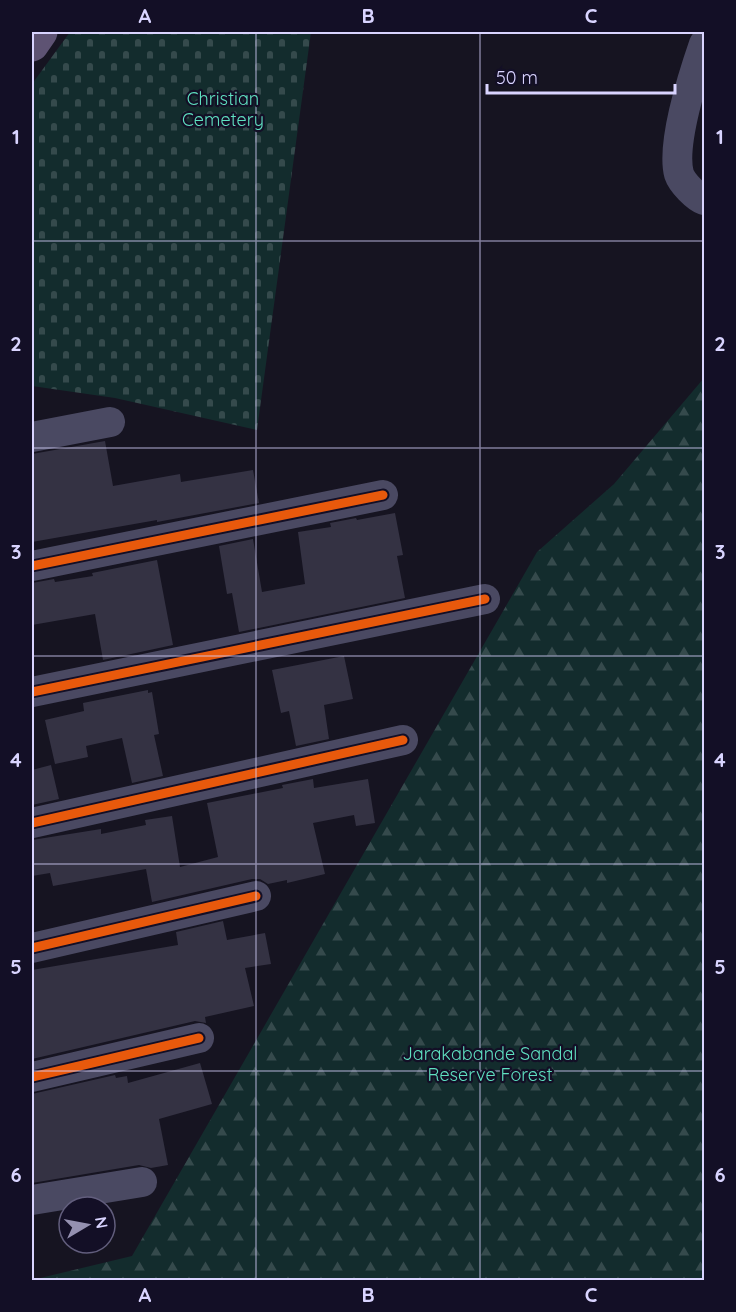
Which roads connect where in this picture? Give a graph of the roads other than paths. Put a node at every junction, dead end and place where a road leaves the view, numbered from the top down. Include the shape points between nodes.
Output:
1 (41, 32) edge
2 (705, 44) edge
3 (32, 45) edge
4 (705, 200) edge
5 (110, 423) dead end
6 (32, 437) edge
7 (383, 495) dead end
8 (32, 566) edge
9 (484, 599) dead end
10 (32, 692) edge
11 (403, 740) dead end
12 (32, 823) edge
13 (256, 896) dead end
14 (32, 948) edge
15 (199, 1038) dead end
16 (32, 1077) edge
17 (141, 1182) dead end
18 (32, 1200) edge

1 - 3 main road
2 - 4 street via 680,127 679,174 698,198
5 - 6 street
7 - 8 street
9 - 10 street
11 - 12 street
13 - 14 street
15 - 16 street
17 - 18 street

